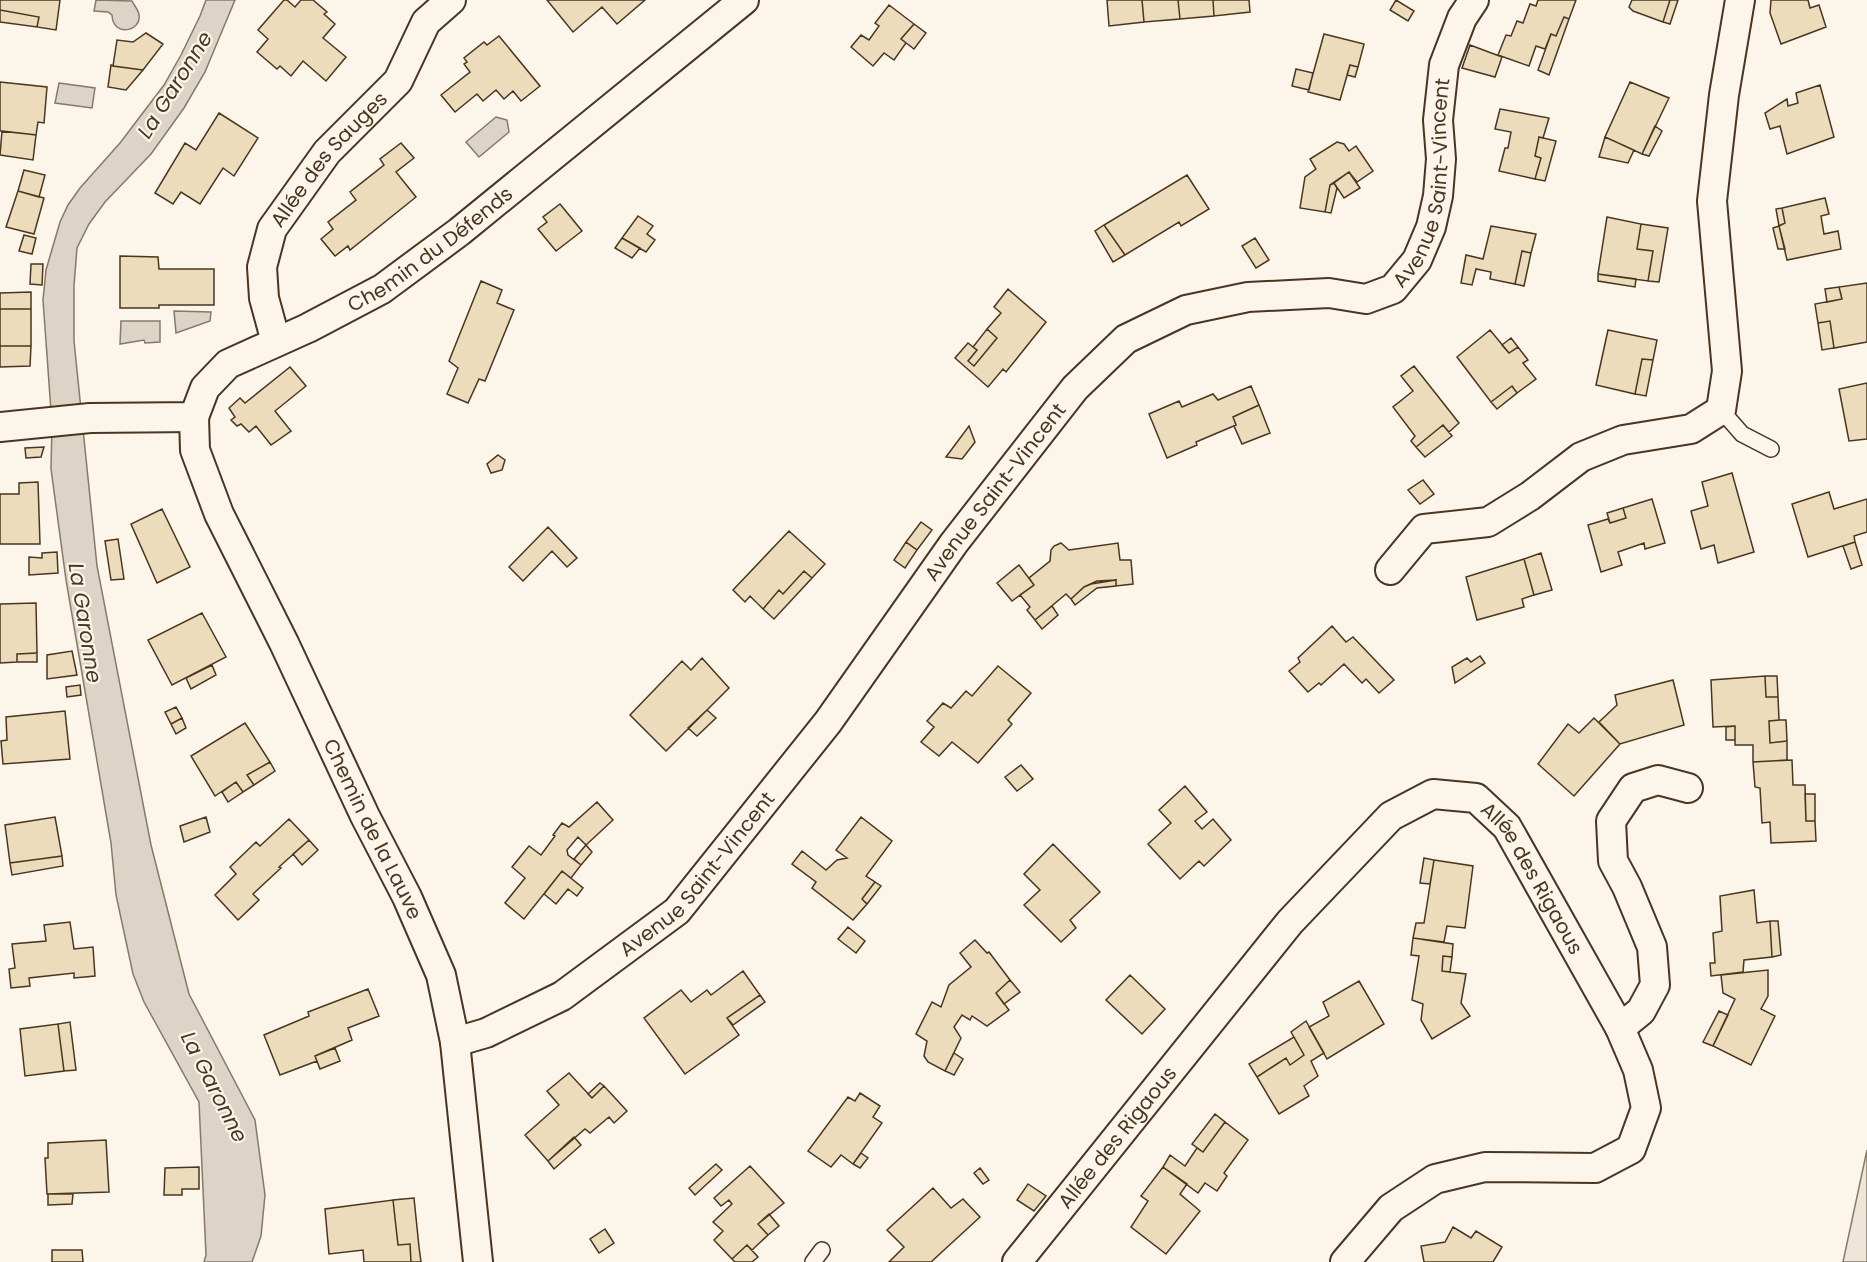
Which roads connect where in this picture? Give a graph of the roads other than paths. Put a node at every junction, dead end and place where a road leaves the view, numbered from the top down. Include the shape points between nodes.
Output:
1 (451, 0) edge
2 (744, 0) edge
3 (1474, 0) edge
4 (1740, 0) edge
5 (276, 342) junction
6 (1721, 410) junction
7 (194, 417) junction
8 (0, 427) edge
9 (1771, 449) dead end
10 (1390, 570) dead end
11 (1688, 788) dead end
12 (1620, 1028) junction
13 (454, 1042) junction
14 (478, 1262) edge
15 (1017, 1262) edge
16 (1345, 1262) edge

1 - 5 street, Allée des Sauges via 426,22 398,81 327,152 272,229 262,267 264,298
2 - 5 street, Chemin du Défends via 382,289
3 - 13 street, Avenue Saint-Vincent via 1462,18 1444,65 1438,120 1441,159 1431,227 1417,260 1393,289 1366,299 1329,294 1248,297 1186,310 1126,339 1075,388 954,543 828,722 677,911 562,996 486,1033
4 - 6 street via 1712,201 1727,371
5 - 7 street, Chemin du Défends via 228,364 205,388
6 - 9 lane via 1742,434
6 - 10 street via 1691,429 1623,440 1581,457 1488,522 1424,529
7 - 8 street via 90,418
7 - 13 street, Chemin de la Lauve via 195,450 219,514 411,906 441,975
11 - 12 street via 1658,780 1633,789 1611,821 1613,861 1652,947 1655,985 1641,1011
12 - 15 street, Allée des Rigaous via 1507,827 1476,798 1433,794 1391,816 1290,922
12 - 16 street, Allée des Rigaous via 1638,1070 1646,1108 1631,1149 1595,1168 1485,1167 1435,1179 1391,1208
13 - 14 street, Chemin de la Lauve

